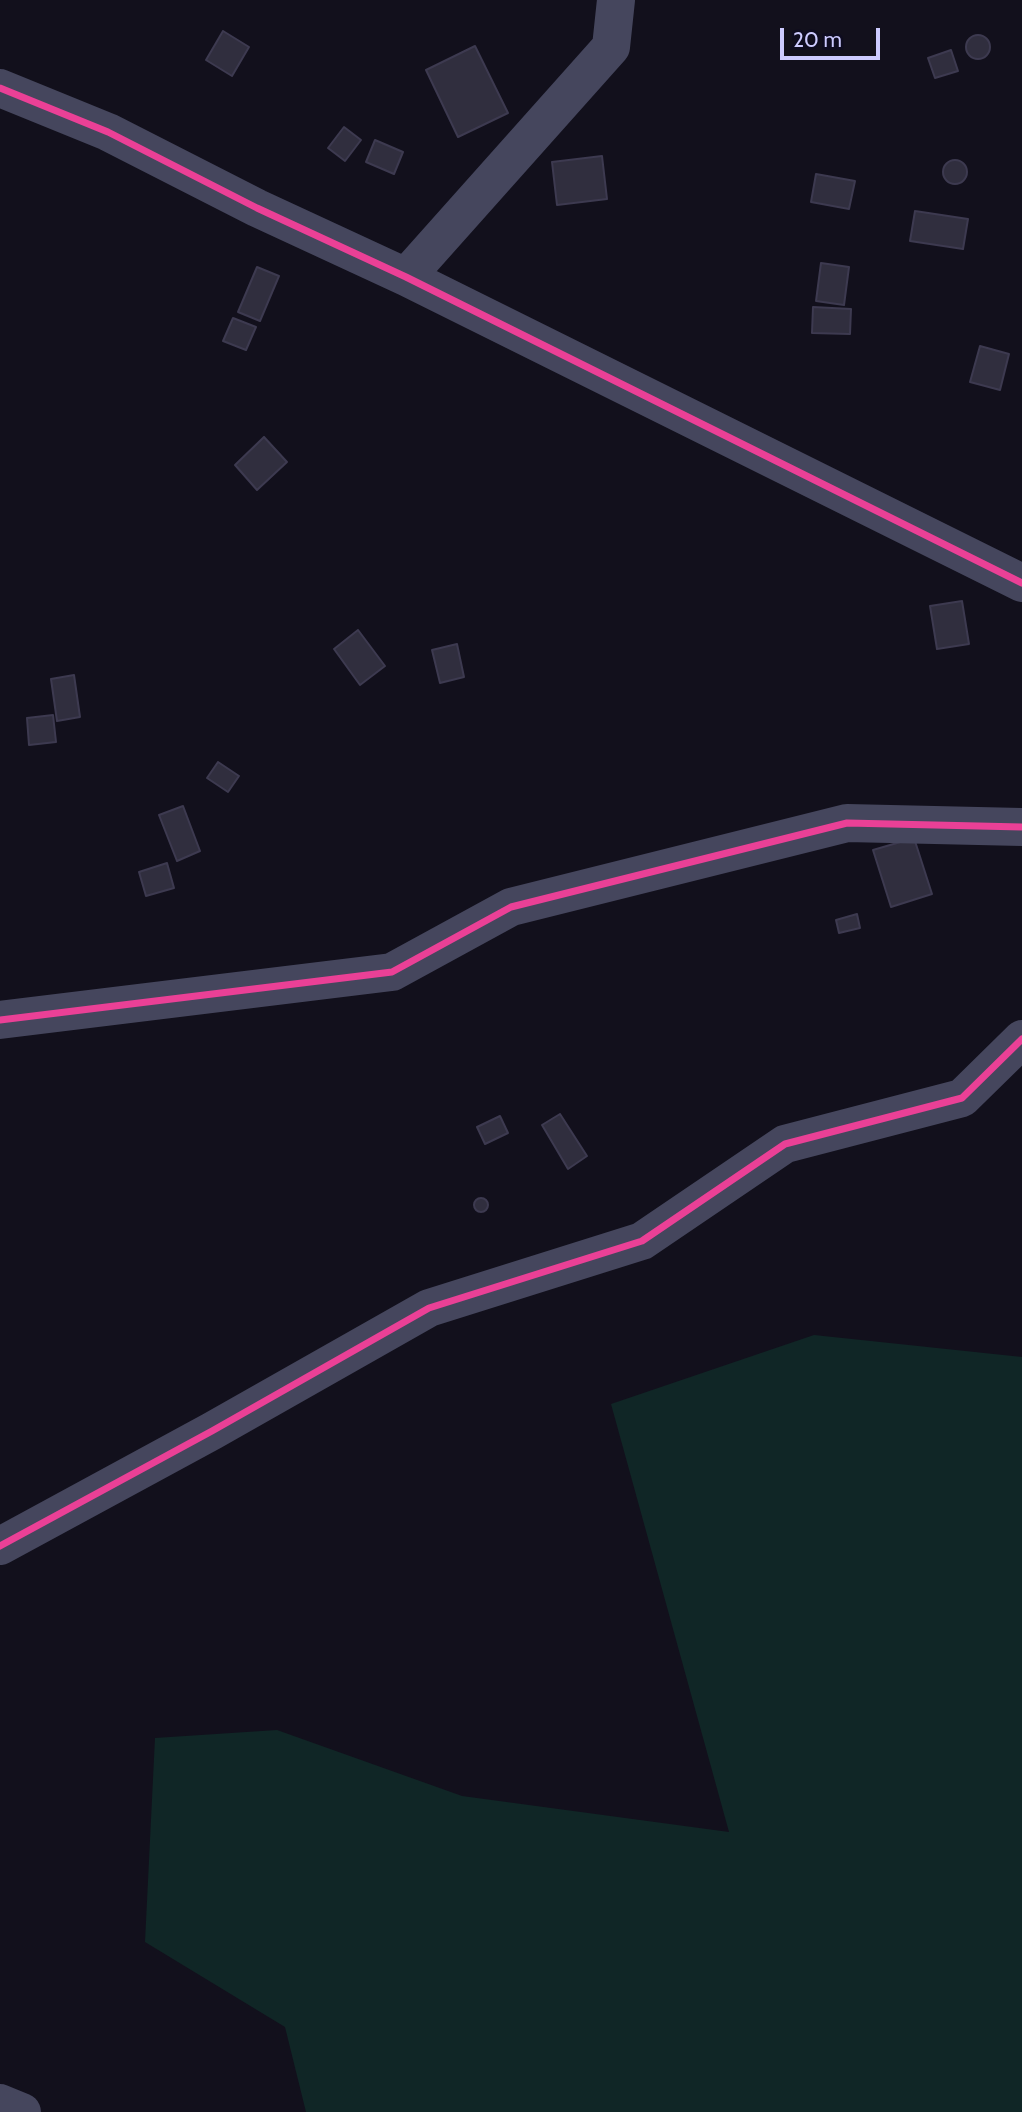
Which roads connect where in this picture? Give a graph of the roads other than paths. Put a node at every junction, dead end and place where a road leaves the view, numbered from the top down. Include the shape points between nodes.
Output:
1 (616, 0) edge
2 (0, 88) edge
3 (406, 278) junction
4 (1022, 583) edge
5 (1022, 827) edge
6 (0, 1020) edge
7 (1022, 1039) edge
8 (0, 1546) edge
9 (0, 2104) edge
10 (22, 2112) edge

1 - 3 street via 611,47
2 - 3 street via 108,132
3 - 4 street
5 - 6 street via 847,824 511,907 392,972
7 - 8 street via 962,1098 785,1144 642,1241 429,1308
9 - 10 street

